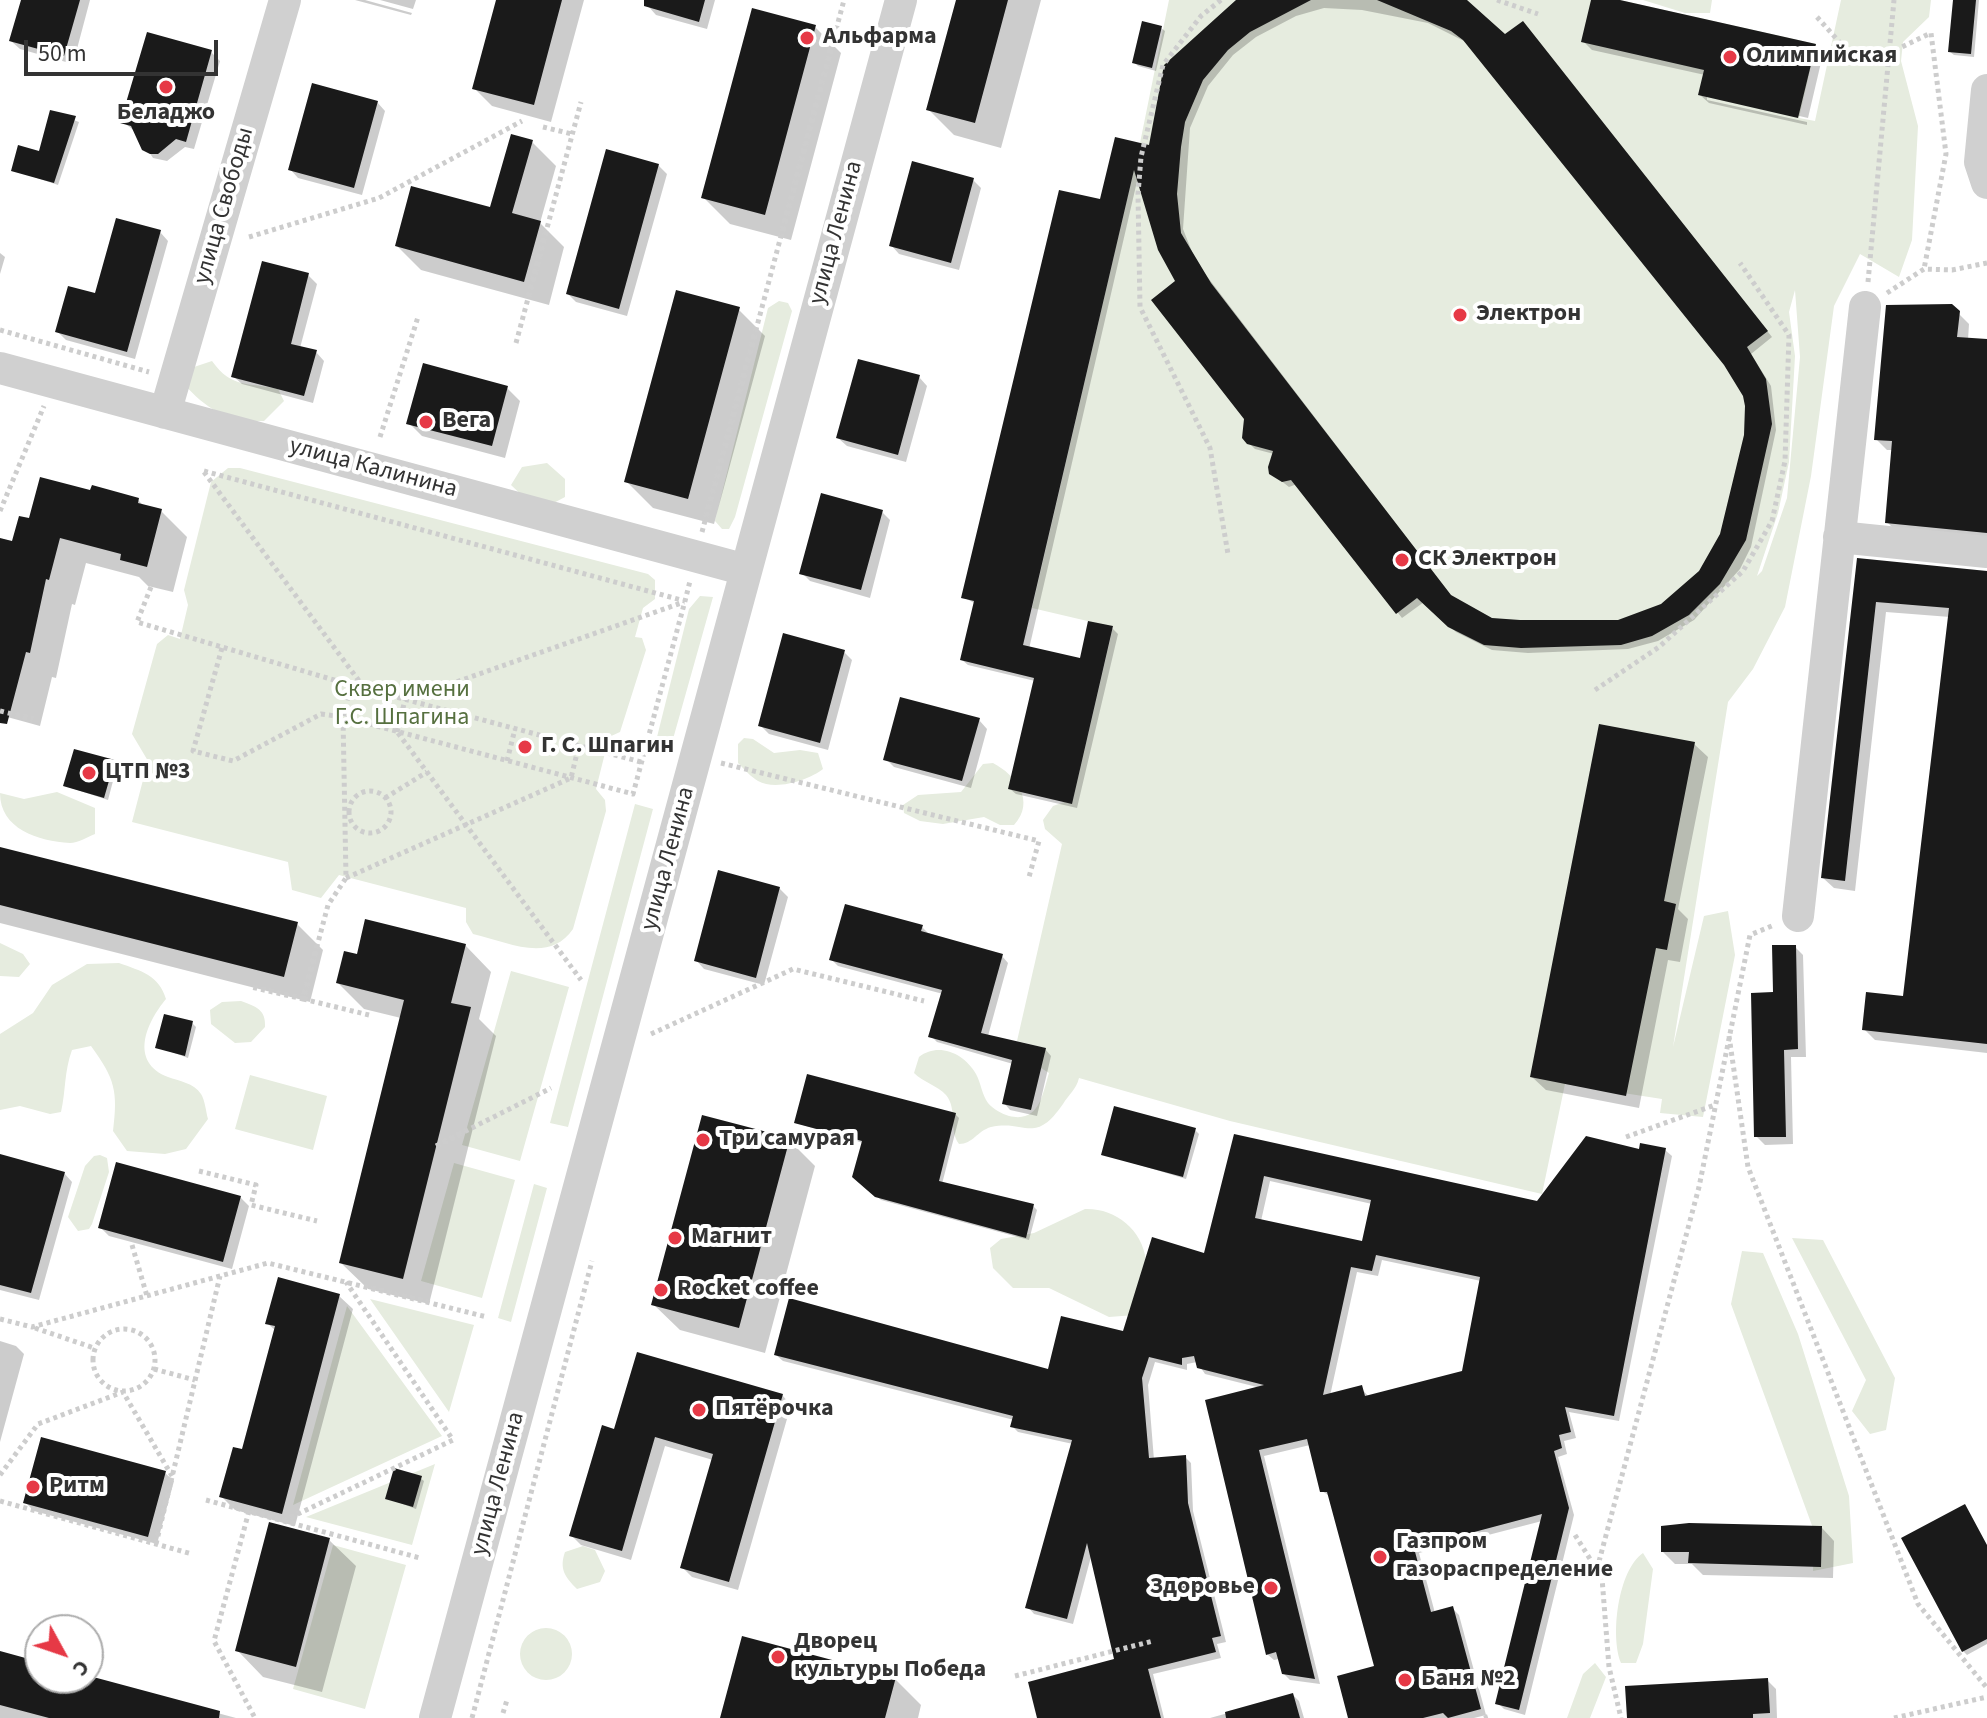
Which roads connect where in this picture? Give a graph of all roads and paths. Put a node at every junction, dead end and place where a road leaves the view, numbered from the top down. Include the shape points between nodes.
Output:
1 (285, 0) edge
2 (844, 0) edge
3 (901, 0) edge
4 (1221, 0) edge
5 (1497, 0) edge
6 (1894, 0) edge
7 (1538, 14) dead end
8 (1817, 17) dead end
9 (1887, 54) junction
10 (1987, 90) edge
11 (581, 102) dead end
12 (522, 121) dead end
13 (543, 127) dead end
14 (572, 134) junction
15 (1987, 183) edge
16 (249, 237) dead end
17 (1740, 263) dead end
18 (1987, 263) edge
19 (1924, 269) junction
20 (1865, 307) junction
21 (418, 317) dead end
22 (0, 330) edge
23 (516, 343) dead end
24 (0, 368) edge
25 (175, 380) junction
26 (53, 383) junction
27 (165, 413) junction
28 (380, 437) dead end
29 (0, 511) edge
30 (1839, 537) junction
31 (1987, 552) edge
32 (1228, 554) dead end
33 (696, 556) junction
34 (746, 570) junction
35 (151, 587) dead end
36 (685, 601) junction
37 (222, 648) junction
38 (351, 685) junction
39 (366, 689) junction
40 (1595, 690) dead end
41 (405, 700) junction
42 (0, 711) edge
43 (343, 717) junction
44 (33, 719) dead end
45 (515, 729) junction
46 (397, 732) junction
47 (579, 745) junction
48 (507, 761) junction
49 (641, 762) junction
50 (721, 764) dead end
51 (427, 772) junction
52 (571, 778) junction
53 (385, 798) junction
54 (347, 815) junction
55 (466, 825) junction
56 (1029, 877) dead end
57 (346, 878) junction
58 (1798, 916) joint
59 (581, 980) dead end
60 (251, 987) dead end
61 (303, 999) junction
62 (924, 1001) dead end
63 (369, 1015) dead end
64 (651, 1034) dead end
65 (1729, 1036) junction
66 (551, 1088) dead end
67 (1715, 1105) junction
68 (1626, 1137) dead end
69 (436, 1146) dead end
70 (199, 1171) dead end
71 (317, 1221) dead end
72 (132, 1245) dead end
73 (220, 1276) junction
74 (345, 1281) junction
75 (147, 1296) junction
76 (487, 1317) dead end
77 (0, 1319) edge
78 (32, 1327) junction
79 (94, 1348) junction
80 (154, 1369) junction
81 (195, 1380) junction
82 (123, 1392) junction
83 (0, 1475) edge
84 (172, 1476) junction
85 (206, 1500) dead end
86 (0, 1501) edge
87 (249, 1511) junction
88 (283, 1521) junction
89 (1575, 1535) dead end
90 (156, 1544) junction
91 (192, 1554) dead end
92 (420, 1558) dead end
93 (1597, 1569) junction
94 (1153, 1641) dead end
95 (1015, 1676) dead end
96 (1987, 1688) edge
97 (1987, 1697) edge
98 (507, 1700) dead end
99 (503, 1713) dead end
100 (252, 1716) edge
101 (435, 1718) edge
102 (1621, 1718) edge
103 (1894, 1718) edge

1 - 25 street, улица Свободы
2 - 33 path
3 - 34 street, улица Ленина
4 - 32 path via 1201,16 1163,65 1141,157 1138,194 1140,307 1210,448
5 - 7 path
6 - 9 path
8 - 9 path via 1851,55
9 - 19 path via 1931,33 1946,154
9 - 20 path
10 - 15 street via 1980,162
11 - 14 path
12 - 16 path via 379,198
13 - 14 path
14 - 23 path
17 - 40 path via 1789,335 1785,461 1772,521 1743,571 1659,647
18 - 19 path
19 - 20 path
20 - 30 street
21 - 28 path
22 - 25 path
24 - 26 street, улица Калинина
25 - 27 street, улица Свободы
26 - 27 street, улица Калинина
26 - 29 path
27 - 33 street, улица Калинина
30 - 31 street
30 - 58 street
33 - 34 street, улица Калинина
33 - 36 path
34 - 101 street, улица Ленина
35 - 37 path via 137,622
36 - 39 path via 204,471
36 - 41 path
36 - 49 path
37 - 38 path
37 - 43 path via 193,751 233,761 321,714
38 - 39 path
38 - 43 path
39 - 41 path
41 - 45 path
41 - 46 path
42 - 44 path
43 - 46 path
43 - 54 path
45 - 47 path
45 - 48 path
46 - 48 path
46 - 51 path
47 - 49 path
47 - 52 path
48 - 52 path
49 - 52 path via 633,794
50 - 56 path via 1039,841
51 - 53 path
51 - 55 path
52 - 55 path
53 - 54 path via 361,793
53 - 54 path via 390,816 379,831 360,831
54 - 57 path
55 - 57 path
55 - 59 path
57 - 61 path via 328,905
58 - 65 path via 1750,935
60 - 61 path
61 - 63 path
62 - 64 path via 793,969
65 - 67 path
65 - 96 path via 1748,1167 1912,1590
66 - 69 path
67 - 68 path
67 - 93 path via 1699,1187
70 - 71 path via 256,1185 251,1205
72 - 75 path
73 - 74 path via 268,1263
73 - 75 path
73 - 81 path
74 - 76 path
74 - 88 path via 453,1440
75 - 78 path
77 - 78 path
78 - 79 path
79 - 80 path via 115,1330 129,1329 151,1344
79 - 82 path via 97,1377 108,1388
80 - 81 path
80 - 82 path via 138,1389
81 - 84 path
82 - 83 path via 38,1424
82 - 84 path
84 - 90 path
85 - 87 path
86 - 90 path
87 - 88 path
87 - 100 path via 214,1641
88 - 92 path
89 - 93 path
90 - 91 path
93 - 102 path
94 - 95 path
97 - 103 path
98 - 99 path

